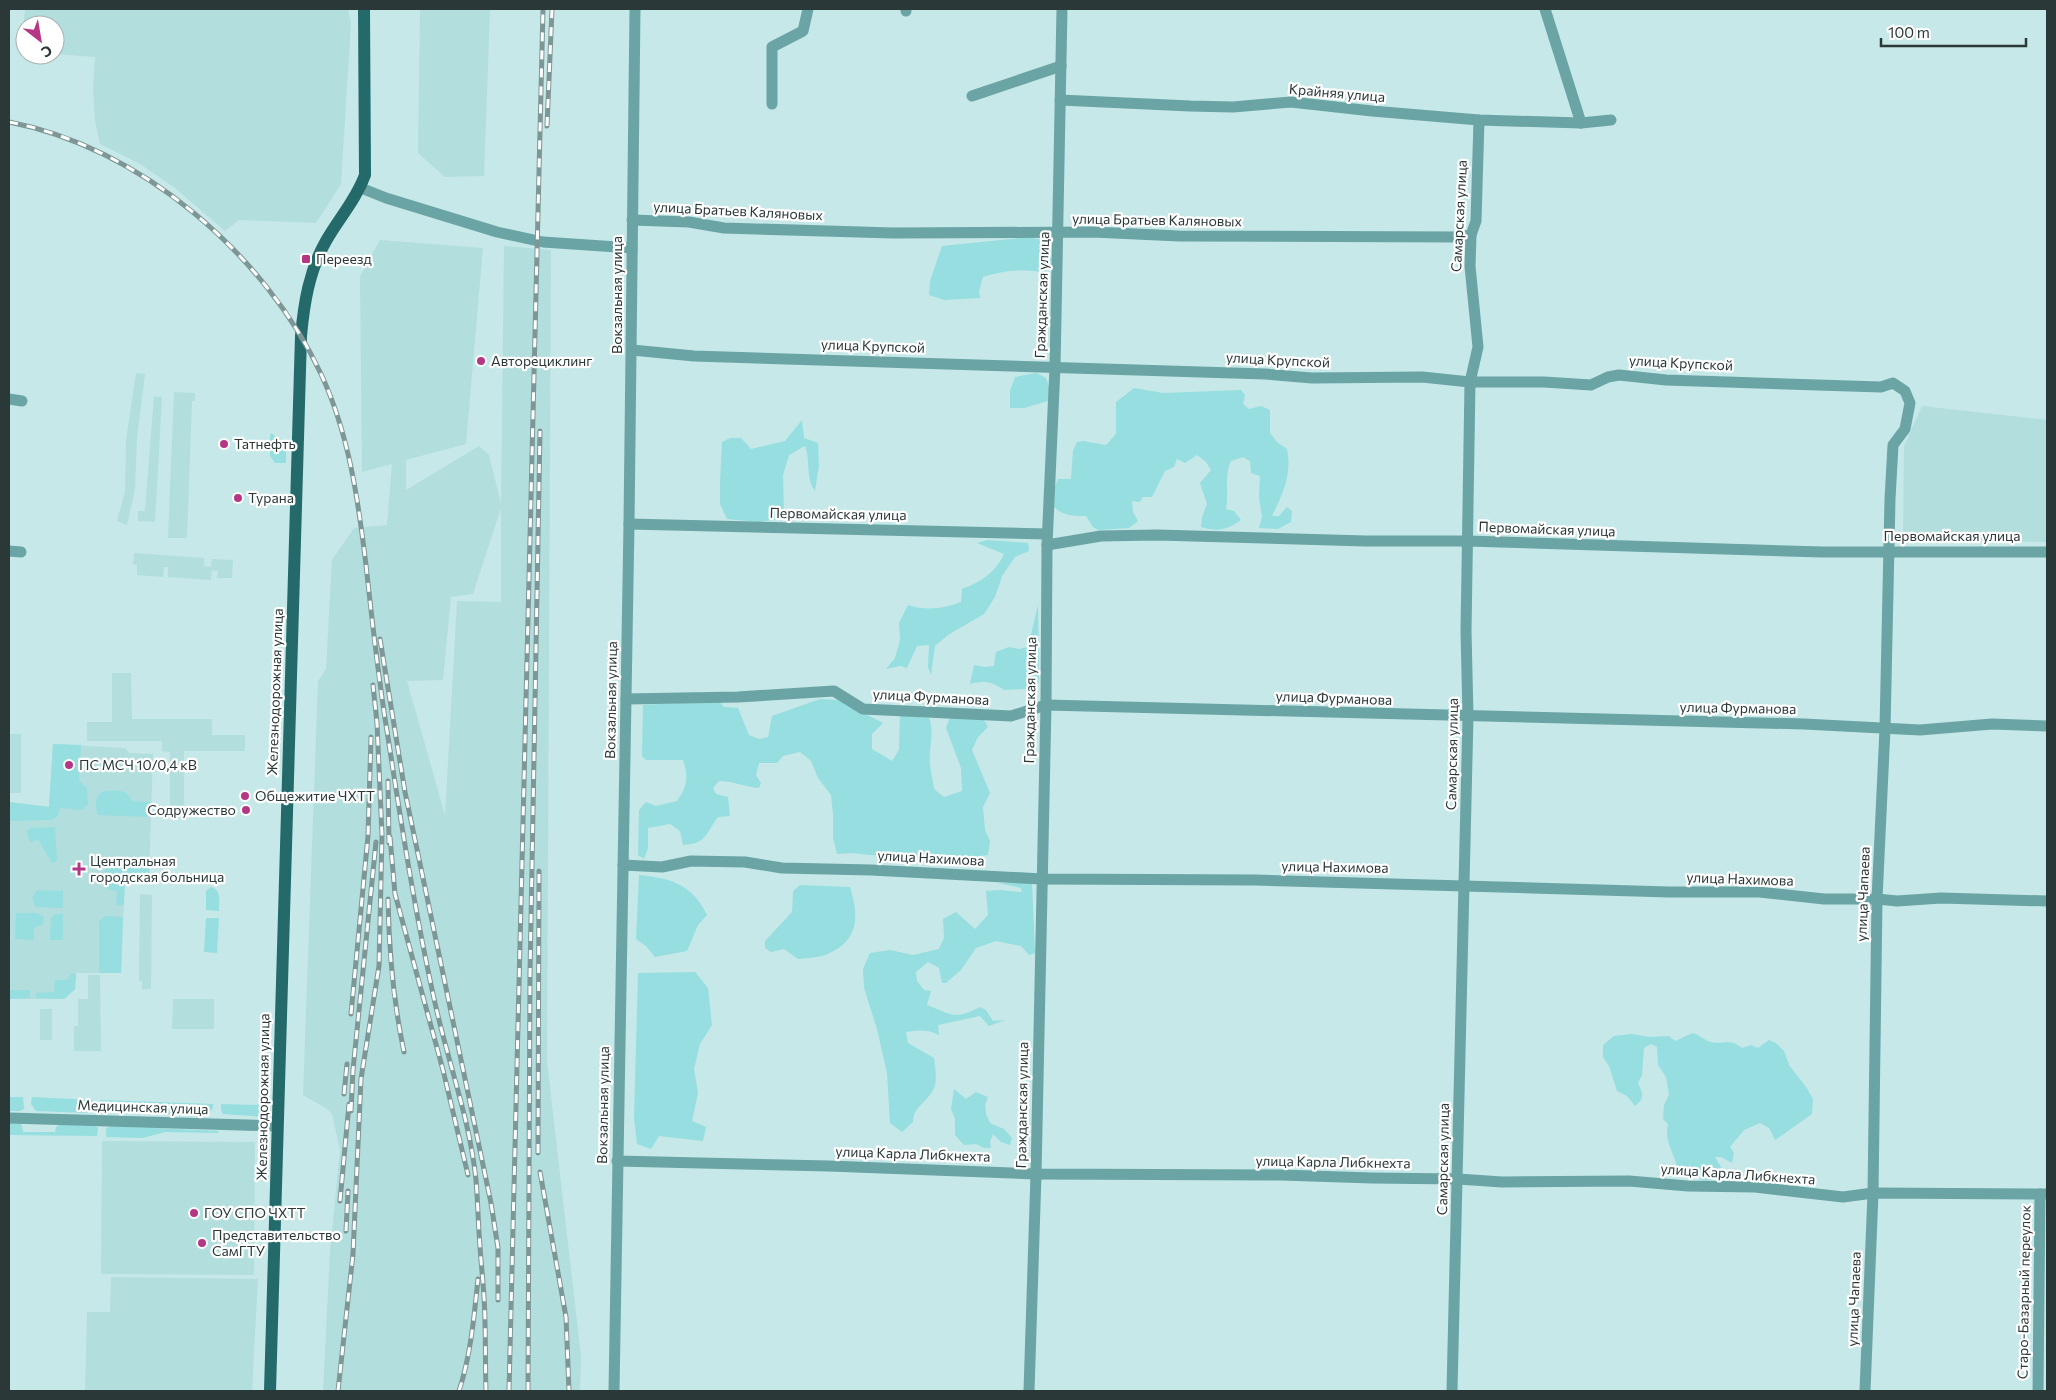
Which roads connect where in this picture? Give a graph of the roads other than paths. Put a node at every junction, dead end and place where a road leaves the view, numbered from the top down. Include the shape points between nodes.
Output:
1 (364, 9) edge
2 (635, 9) edge
3 (808, 9) edge
4 (1062, 9) edge
5 (1545, 9) edge
6 (1061, 66) junction
7 (972, 96) dead end
8 (1060, 100) junction
9 (772, 104) dead end
10 (1479, 120) junction
11 (1611, 120) dead end
12 (1581, 123) junction
13 (361, 188) junction
14 (632, 220) junction
15 (1059, 233) junction
16 (1471, 234) junction
17 (632, 248) junction
18 (632, 350) junction
19 (1055, 367) junction
20 (1470, 382) junction
21 (9, 399) edge
22 (22, 400) dead end
23 (1910, 403) joint
24 (629, 524) junction
25 (1047, 540) junction
26 (1467, 541) junction
27 (1890, 550) junction
28 (9, 552) edge
29 (21, 552) dead end
30 (2047, 552) edge
31 (626, 699) junction
32 (1046, 705) junction
33 (1468, 716) junction
34 (2047, 726) edge
35 (1885, 729) junction
36 (624, 865) junction
37 (1042, 879) junction
38 (1465, 885) junction
39 (1877, 899) junction
40 (2047, 901) edge
41 (9, 1118) edge
42 (276, 1126) junction
43 (617, 1161) junction
44 (1036, 1174) junction
45 (1458, 1179) junction
46 (1873, 1193) junction
47 (2044, 1194) edge
48 (270, 1391) edge
49 (614, 1391) edge
50 (1029, 1391) edge
51 (1452, 1391) edge
52 (1865, 1391) edge
53 (2038, 1391) edge

1 - 13 main road, Железнодорожная улица via 365,175
2 - 14 street, Вокзальная улица
3 - 9 street via 803,31 772,47
4 - 6 street, Гражданская улица
5 - 12 street
6 - 7 street
6 - 8 street, Гражданская улица
8 - 10 street, Крайняя улица via 1233,107 1291,102
8 - 15 street, Гражданская улица
10 - 12 street, Крайняя улица
10 - 16 street, Самарская улица via 1476,221
11 - 12 street, Крайняя улица
13 - 17 street via 497,232 543,242
13 - 42 main road, Железнодорожная улица via 326,241 315,264 304,307
14 - 15 street, улица Братьев Каляновых via 689,222 724,228 893,234
14 - 17 street, Вокзальная улица
15 - 16 street, улица Братьев Каляновых via 1461,237
15 - 19 street, Гражданская улица
16 - 20 street, Самарская улица via 1471,283 1478,348
17 - 18 street, Вокзальная улица
18 - 19 street, улица Крупской via 694,356
18 - 24 street, Вокзальная улица
19 - 20 street, улица Крупской via 1312,378 1422,377
19 - 25 street, Гражданская улица
20 - 23 street, улица Крупской via 1591,385 1619,375 1666,380 1881,387 1893,383 1905,391
20 - 26 street, Самарская улица
21 - 22 street
23 - 27 street, улица Чапаева via 1905,429 1893,445
24 - 25 street, Первомайская улица
24 - 31 street, Вокзальная улица
25 - 26 street, Первомайская улица via 1156,534
25 - 32 street, Гражданская улица
26 - 27 street, Первомайская улица via 1822,552
26 - 33 street, Самарская улица
27 - 30 street, Первомайская улица
27 - 35 street, улица Чапаева
28 - 29 street
31 - 32 street, улица Фурманова via 834,691 863,709 1011,716
31 - 36 street, Вокзальная улица
32 - 33 street, улица Фурманова
32 - 37 street, Гражданская улица
33 - 35 street, улица Фурманова
33 - 38 street, Самарская улица
34 - 35 street, улица Фурманова via 1992,724 1920,730
35 - 39 street, улица Чапаева
36 - 37 street, улица Нахимова via 662,867 691,861 745,862 782,868
36 - 43 street, Вокзальная улица
37 - 38 street, улица Нахимова
37 - 44 street, Гражданская улица
38 - 39 street, улица Нахимова via 1759,892 1824,899
38 - 45 street, Самарская улица
39 - 40 street, улица Нахимова
39 - 46 street, улица Чапаева
41 - 42 street, Медицинская улица
42 - 48 main road, Железнодорожная улица
43 - 44 street, улица Карла Либкнехта
43 - 49 street, Вокзальная улица
44 - 45 street, улица Карла Либкнехта
44 - 50 street, Гражданская улица
45 - 46 street, улица Карла Либкнехта via 1629,1181 1755,1187 1842,1197
45 - 51 street, Самарская улица
46 - 47 street, улица Карла Либкнехта
46 - 52 street, улица Чапаева
47 - 53 street, Старо-Базарный переулок

